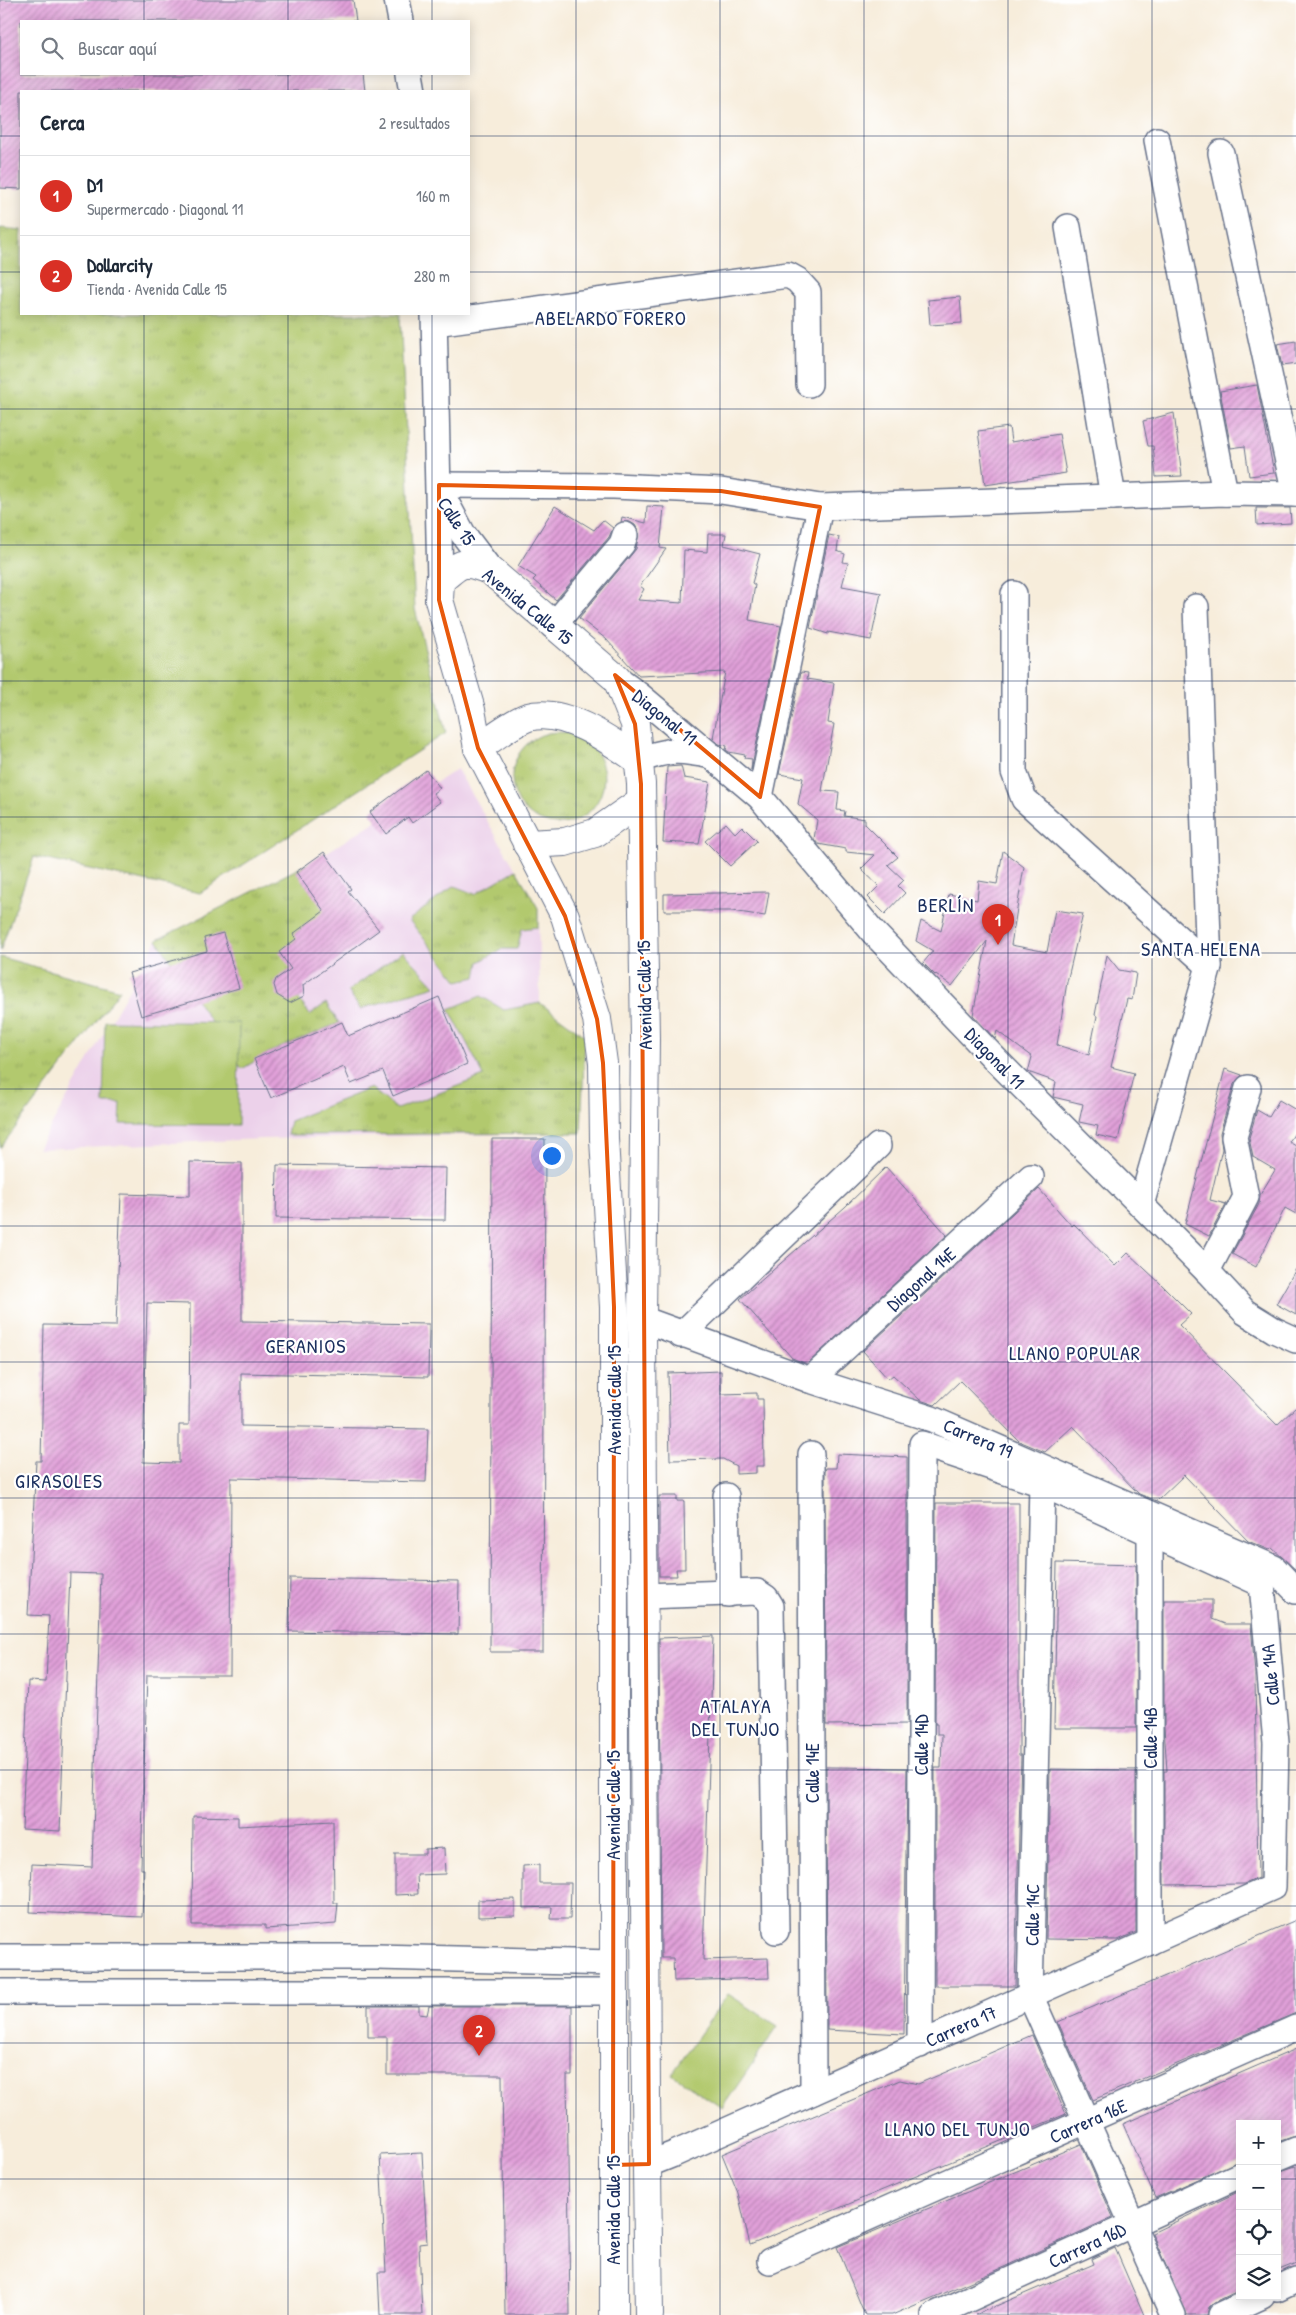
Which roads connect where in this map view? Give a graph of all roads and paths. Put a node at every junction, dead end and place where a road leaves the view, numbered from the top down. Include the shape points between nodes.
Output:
1 (397, 0) edge
2 (401, 20) edge
3 (410, 75) edge
4 (413, 90) edge
5 (1157, 140) dead end
6 (1220, 153) dead end
7 (1068, 227) dead end
8 (470, 314) edge
9 (460, 315) edge
10 (435, 318) edge
11 (809, 384) dead end
12 (439, 488) junction
13 (1225, 493) junction
14 (1296, 494) edge
15 (1113, 497) junction
16 (820, 507) junction
17 (625, 535) dead end
18 (491, 570) junction
19 (440, 581) junction
20 (1014, 594) dead end
21 (1196, 607) dead end
22 (553, 626) junction
23 (617, 679) junction
24 (478, 748) junction
25 (712, 756) junction
26 (638, 760) junction
27 (760, 797) junction
28 (641, 801) junction
29 (527, 844) junction
30 (1209, 966) junction
31 (1248, 1088) dead end
32 (878, 1146) dead end
33 (1032, 1177) dead end
34 (1141, 1205) junction
35 (1207, 1271) junction
36 (642, 1319) junction
37 (681, 1334) junction
38 (1296, 1340) edge
39 (810, 1380) junction
40 (811, 1454) dead end
41 (1042, 1484) junction
42 (726, 1496) dead end
43 (1150, 1533) junction
44 (1296, 1591) edge
45 (728, 1594) junction
46 (644, 1596) junction
47 (1273, 1887) joint
48 (776, 1931) dead end
49 (1150, 1942) junction
50 (0, 1957) edge
51 (613, 1963) junction
52 (0, 1992) edge
53 (613, 1992) junction
54 (1030, 1996) junction
55 (1296, 2028) edge
56 (920, 2045) junction
57 (813, 2092) junction
58 (1086, 2121) junction
59 (1296, 2150) edge
60 (1281, 2156) edge
61 (649, 2164) junction
62 (613, 2165) junction
63 (1236, 2178) edge
64 (1132, 2224) junction
65 (770, 2261) dead end
66 (1296, 2280) edge
67 (1281, 2287) edge
68 (1253, 2300) edge
69 (614, 2315) edge
70 (649, 2315) edge
71 (934, 2315) edge
72 (1173, 2315) edge
73 (1221, 2315) edge

1 - 2 street
3 - 4 street
5 - 13 street
6 - 14 street
7 - 15 street
8 - 11 street via 788,275 808,292
9 - 10 street
10 - 12 street
12 - 16 street via 614,486 720,491
12 - 18 street, Calle 15 via 463,534
12 - 19 street, Calle 15
13 - 14 street
13 - 15 street
15 - 16 street
16 - 27 street
17 - 22 street via 622,544
18 - 19 main road, Avenida Calle 15 via 471,563 457,566
18 - 22 main road, Avenida Calle 15
19 - 24 main road, Avenida Calle 15 via 439,600 471,710
20 - 30 street via 1014,772 1024,799
21 - 30 street
22 - 23 main road, Avenida Calle 15
23 - 25 street, Diagonal 11
23 - 26 main road, Avenida Calle 15 via 635,724
24 - 26 main road via 528,717 550,717 594,730
24 - 29 main road, Avenida Calle 15
25 - 26 street, Diagonal 11 via 682,750
25 - 27 street, Diagonal 11
26 - 28 main road, Avenida Calle 15
27 - 34 street, Diagonal 11 via 874,933
28 - 29 main road via 595,833 565,842
28 - 36 main road, Avenida Calle 15 via 645,1039
29 - 51 main road, Avenida Calle 15 via 565,916 597,1019 603,1063 614,1307
30 - 34 street
31 - 35 street via 1234,1137 1246,1197
32 - 37 street
33 - 39 street, Diagonal 14E
34 - 35 street, Diagonal 11
35 - 38 street, Diagonal 11 via 1245,1312
36 - 37 street, Carrera 19
36 - 46 main road, Avenida Calle 15
37 - 39 street, Carrera 19
39 - 44 street, Carrera 19 via 932,1418 1040,1464 1274,1568
40 - 57 street, Calle 14E
41 - 43 street
41 - 54 street, Calle 14C
41 - 56 street, Calle 14D via 922,1444
42 - 45 street
43 - 47 street, Calle 14A via 1262,1584 1276,1743
43 - 49 street, Calle 14B
45 - 46 street
45 - 48 street via 757,1592 771,1606
46 - 61 main road, Avenida Calle 15
47 - 49 street, Carrera 17
49 - 54 street, Carrera 17
50 - 51 street via 377,1957
51 - 53 main road, Avenida Calle 15
52 - 53 street
53 - 62 main road, Avenida Calle 15
54 - 56 street, Carrera 17
54 - 58 street, Calle 14C
55 - 58 street, Carrera 16E
56 - 57 street, Carrera 17
57 - 61 street, Carrera 17
58 - 64 street, Calle 14C
58 - 65 street, Carrera 16E
59 - 60 street
61 - 62 main road
61 - 70 main road, Avenida Calle 15
62 - 69 main road, Avenida Calle 15
63 - 64 street, Carrera 16D
64 - 71 street, Carrera 16D
64 - 72 street, Calle 14C
66 - 67 street
68 - 73 street

